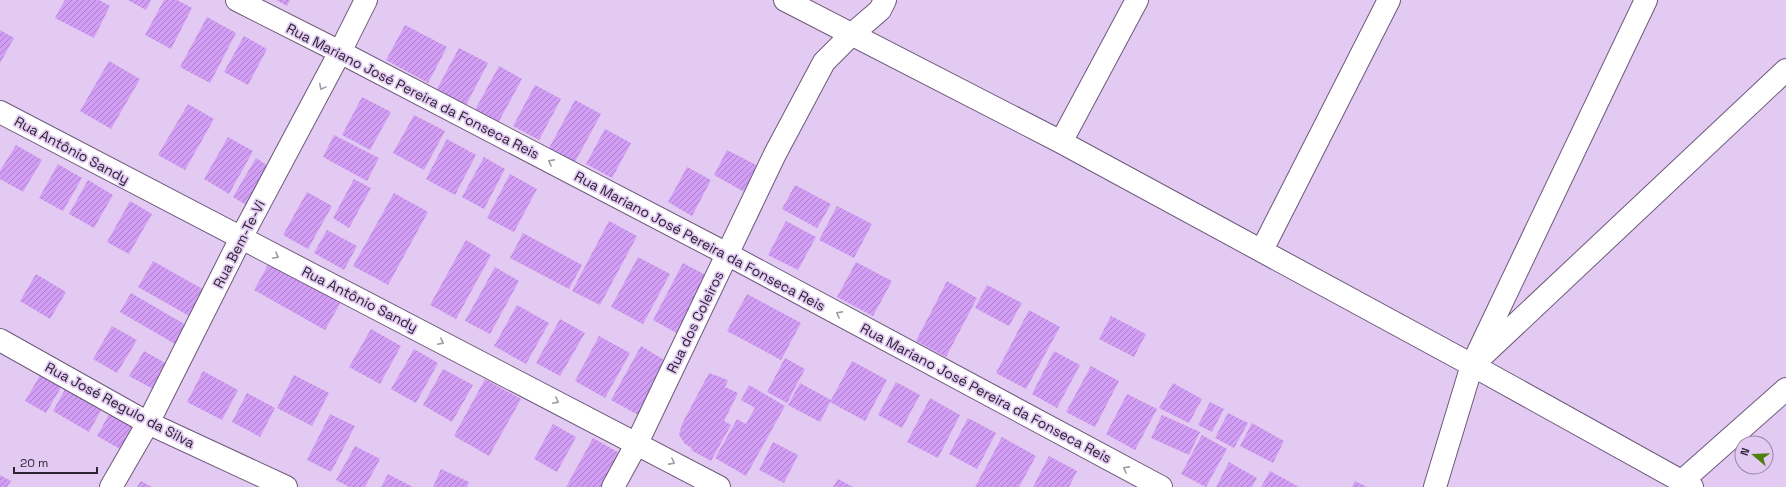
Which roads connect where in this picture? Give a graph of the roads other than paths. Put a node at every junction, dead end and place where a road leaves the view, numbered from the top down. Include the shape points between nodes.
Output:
1 (237, 0) edge
2 (366, 0) edge
3 (785, 0) edge
4 (885, 0) edge
5 (1137, 0) edge
6 (1389, 0) edge
7 (1646, 0) edge
8 (851, 35) junction
9 (340, 52) junction
10 (1786, 70) edge
11 (0, 112) edge
12 (1061, 142) junction
13 (241, 238) junction
14 (1262, 250) junction
15 (727, 254) junction
16 (0, 340) edge
17 (1472, 365) junction
18 (1786, 389) edge
19 (148, 423) junction
20 (637, 443) junction
21 (1686, 484) edge
22 (111, 487) edge
23 (286, 487) edge
24 (613, 487) edge
25 (719, 487) edge
26 (1161, 487) edge
27 (1435, 487) edge

1 - 9 street, Rua Mariano José Pereira da Fonseca Reis
2 - 9 street, Rua Bem-Te-Vi
3 - 8 street
4 - 8 street, Rua dos Coleiros via 880,10
5 - 12 street
6 - 14 street
7 - 17 street
8 - 12 street
8 - 15 street, Rua dos Coleiros via 824,62 775,154
9 -> 13 street, Rua Bem-Te-Vi
15 -> 9 street, Rua Mariano José Pereira da Fonseca Reis
10 - 17 street
11 - 13 street, Rua Antônio Sandy
12 - 14 street
13 - 19 street, Rua Bem-Te-Vi
13 -> 20 street, Rua Antônio Sandy
14 - 17 street
15 - 20 street, Rua dos Coleiros
26 -> 15 street, Rua Mariano José Pereira da Fonseca Reis
16 - 19 street, Rua José Regulo da Silva
17 - 21 street
17 - 27 street
18 - 21 street
19 - 22 street, Rua Bem-Te-Vi
19 - 23 street, Rua José Regulo da Silva
20 - 24 street, Rua dos Coleiros
20 -> 25 street, Rua Antônio Sandy

